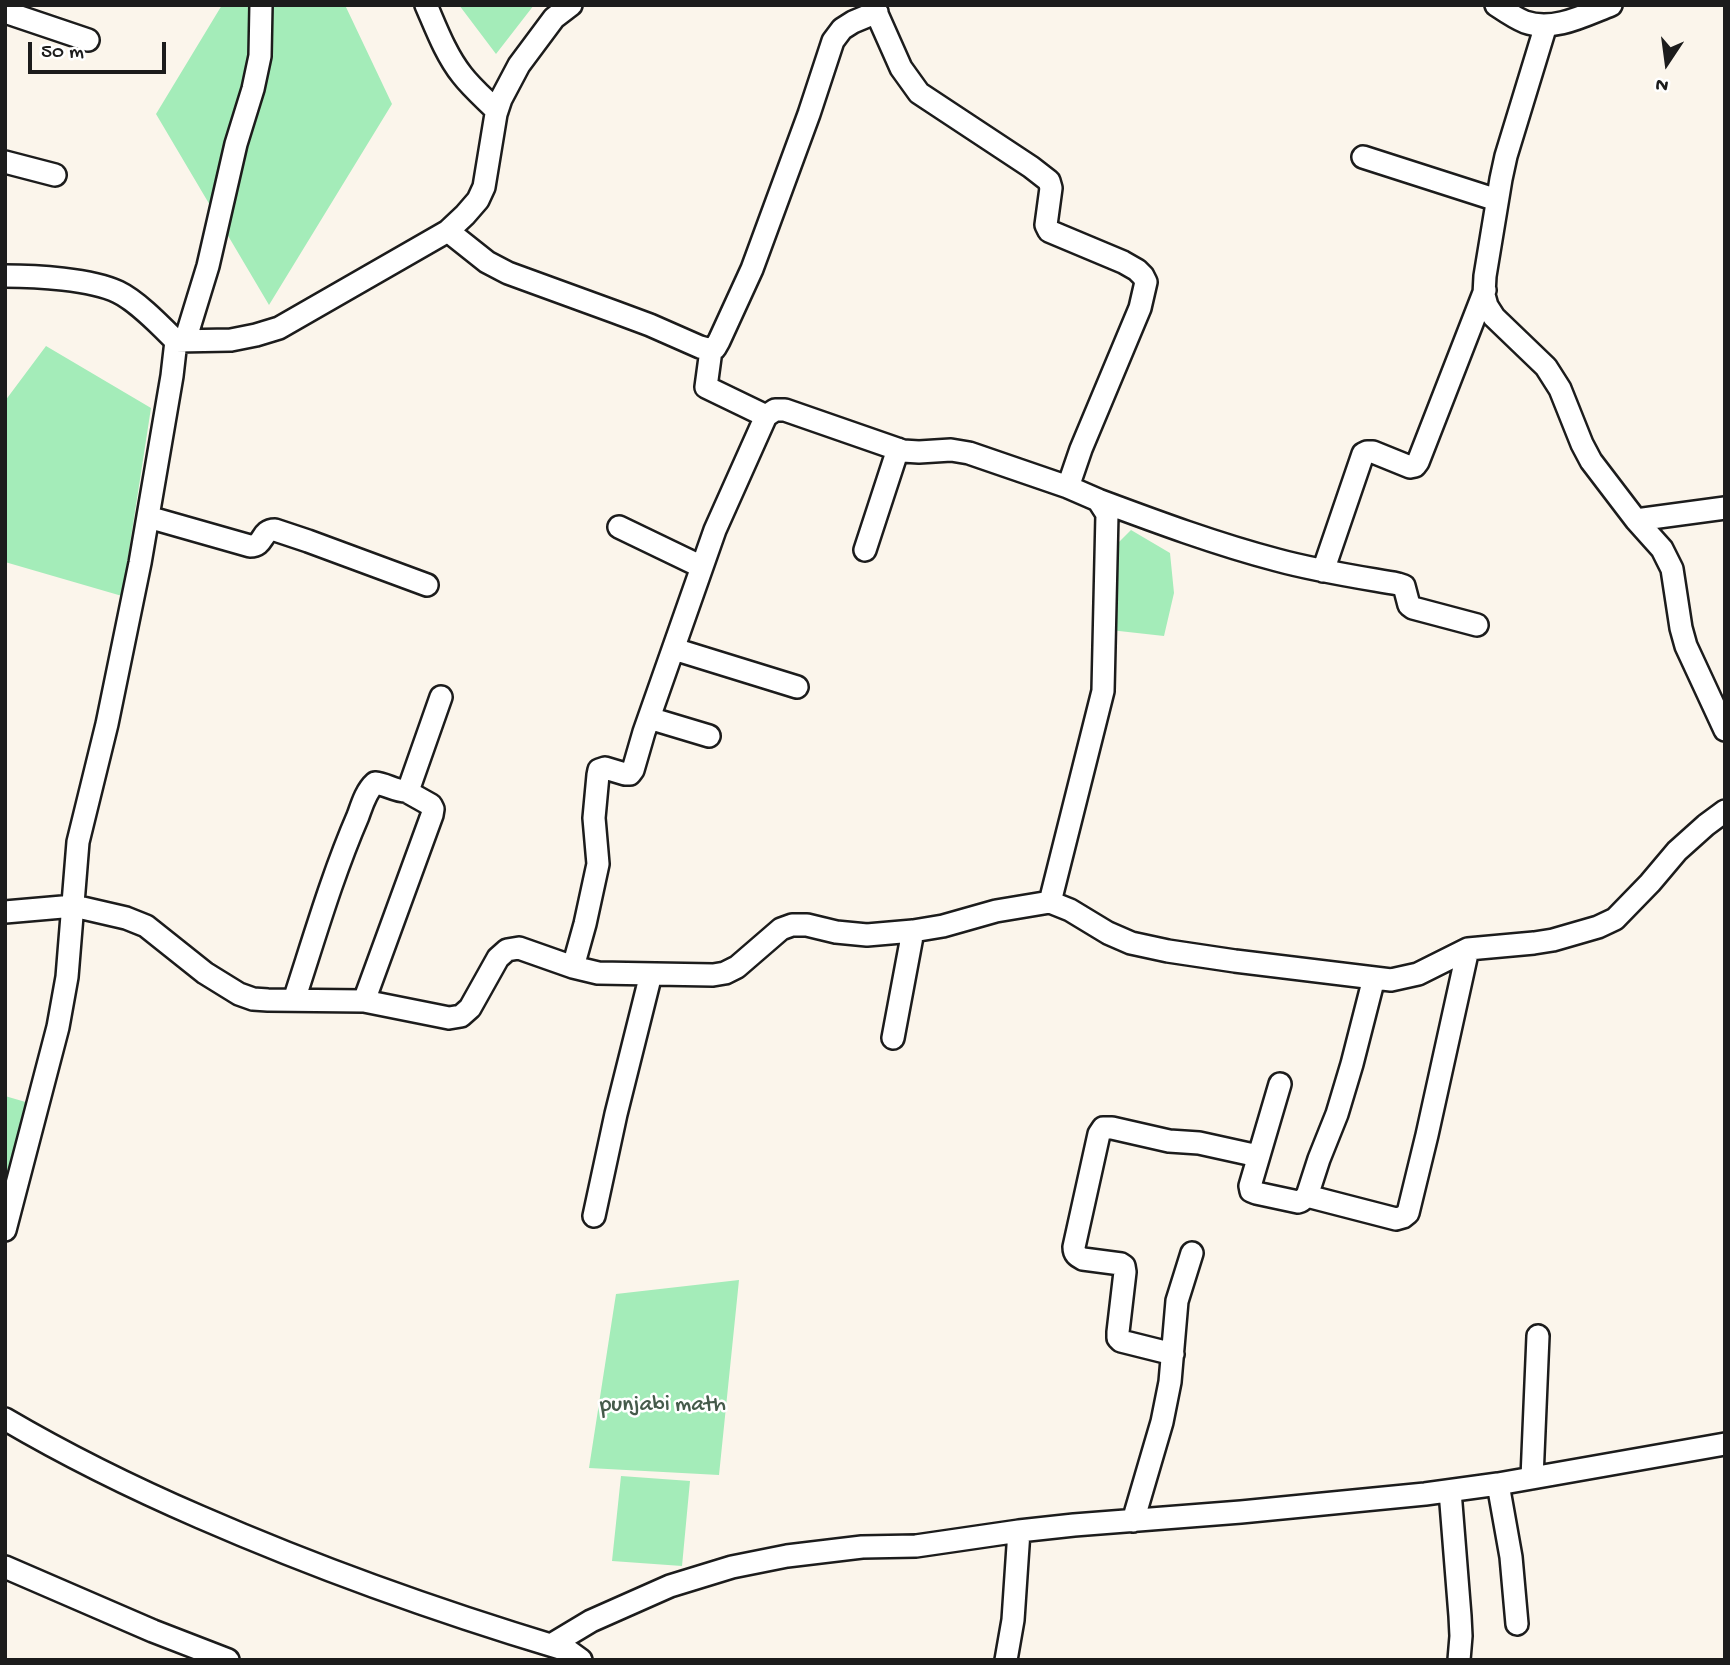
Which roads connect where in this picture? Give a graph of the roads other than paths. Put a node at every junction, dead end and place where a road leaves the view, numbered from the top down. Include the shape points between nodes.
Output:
1 (261, 5) edge
2 (426, 5) edge
3 (571, 5) edge
4 (1496, 5) edge
5 (1611, 5) edge
6 (875, 9) edge
7 (5, 12) edge
8 (1546, 25) junction
9 (88, 40) dead end
10 (497, 111) junction
11 (1363, 158) dead end
12 (5, 162) edge
13 (55, 175) dead end
14 (1497, 200) junction
15 (448, 231) junction
16 (5, 276) edge
17 (1485, 290) junction
18 (180, 341) junction
19 (711, 350) junction
20 (766, 416) junction
21 (898, 449) junction
22 (1068, 487) junction
23 (1098, 500) junction
24 (1725, 508) edge
25 (148, 517) junction
26 (1636, 520) junction
27 (620, 527) dead end
28 (865, 551) dead end
29 (702, 566) junction
30 (1323, 571) junction
31 (427, 585) dead end
32 (1477, 625) dead end
33 (674, 649) junction
34 (797, 688) dead end
35 (440, 697) dead end
36 (649, 718) junction
37 (1725, 730) edge
38 (709, 736) dead end
39 (406, 791) junction
40 (1725, 811) edge
41 (1050, 902) junction
42 (74, 906) junction
43 (5, 912) edge
44 (913, 931) junction
45 (1468, 949) junction
46 (573, 967) junction
47 (652, 974) junction
48 (1374, 978) junction
49 (294, 1000) junction
50 (364, 1001) junction
51 (893, 1038) dead end
52 (1280, 1084) dead end
53 (1258, 1156) junction
54 (1307, 1196) junction
55 (594, 1216) dead end
56 (5, 1230) edge
57 (1192, 1253) dead end
58 (1538, 1336) dead end
59 (1172, 1354) junction
60 (5, 1419) edge
61 (1725, 1444) edge
62 (1532, 1478) junction
63 (1498, 1484) junction
64 (1450, 1491) junction
65 (1133, 1521) junction
66 (1019, 1531) junction
67 (5, 1567) edge
68 (1517, 1624) dead end
69 (551, 1645) junction
70 (228, 1660) edge
71 (582, 1660) edge
72 (1006, 1660) edge
73 (1459, 1660) edge

1 - 18 street via 255,78 208,266
2 - 10 street via 459,72
3 - 10 street via 554,18 525,57
4 - 8 street via 1525,22
5 - 8 street
6 - 19 street via 842,29 833,41 752,269
6 - 22 street via 901,68 919,93 1049,181 1049,231 1124,262 1146,282 1140,308
7 - 9 street
8 - 14 street
10 - 15 street via 481,193
11 - 14 street
12 - 13 street
14 - 17 street
15 - 18 street via 279,328 231,340
15 - 19 street via 508,273
16 - 18 street via 101,285 120,293
17 - 26 street via 1494,317 1546,367 1591,461
17 - 30 street via 1418,462 1410,467 1373,452 1363,454
18 - 25 street
19 - 20 street via 706,387
20 - 21 street via 785,410
20 - 29 street
21 - 22 street via 969,453
21 - 28 street
22 - 23 street
23 - 30 street
23 - 41 street via 1107,514 1103,691
24 - 26 street
25 - 31 street via 250,546 275,530
25 - 42 street via 107,724 78,842
26 - 37 street via 1662,549 1672,569 1686,646
27 - 29 street
29 - 33 street
30 - 32 street via 1404,586 1413,608
33 - 34 street
33 - 36 street
35 - 39 street
36 - 38 street
36 - 46 street via 630,774 605,768 599,771 594,818 598,864
39 - 49 street via 375,783 369,791 345,844
39 - 50 street via 431,806 432,815
40 - 45 street via 1677,851 1615,919 1553,940
41 - 44 street
41 - 48 street via 1131,943
42 - 43 street
42 - 49 street via 146,926 205,973 253,999
42 - 56 street via 58,1027
44 - 47 street via 867,935 792,925 725,973
44 - 51 street
45 - 48 street via 1418,974 1391,980
45 - 54 street via 1408,1213 1395,1219
46 - 47 street via 598,973
46 - 50 street via 519,948 507,950 470,1008 449,1018
47 - 55 street
48 - 54 street via 1337,1114
49 - 50 street
52 - 53 street
53 - 54 street via 1251,1191 1297,1202
53 - 59 street via 1112,1128 1103,1128 1099,1134 1074,1252 1083,1259 1124,1266 1121,1342
57 - 59 street via 1177,1301
58 - 62 street
59 - 65 street via 1162,1422
60 - 69 street via 93,1468 235,1532 355,1580
61 - 62 street
62 - 63 street
63 - 64 street
63 - 68 street
64 - 65 street
64 - 73 street via 1461,1626
65 - 66 street
66 - 69 street via 916,1546 788,1556 732,1567 670,1586
66 - 72 street
67 - 70 street
69 - 71 street

